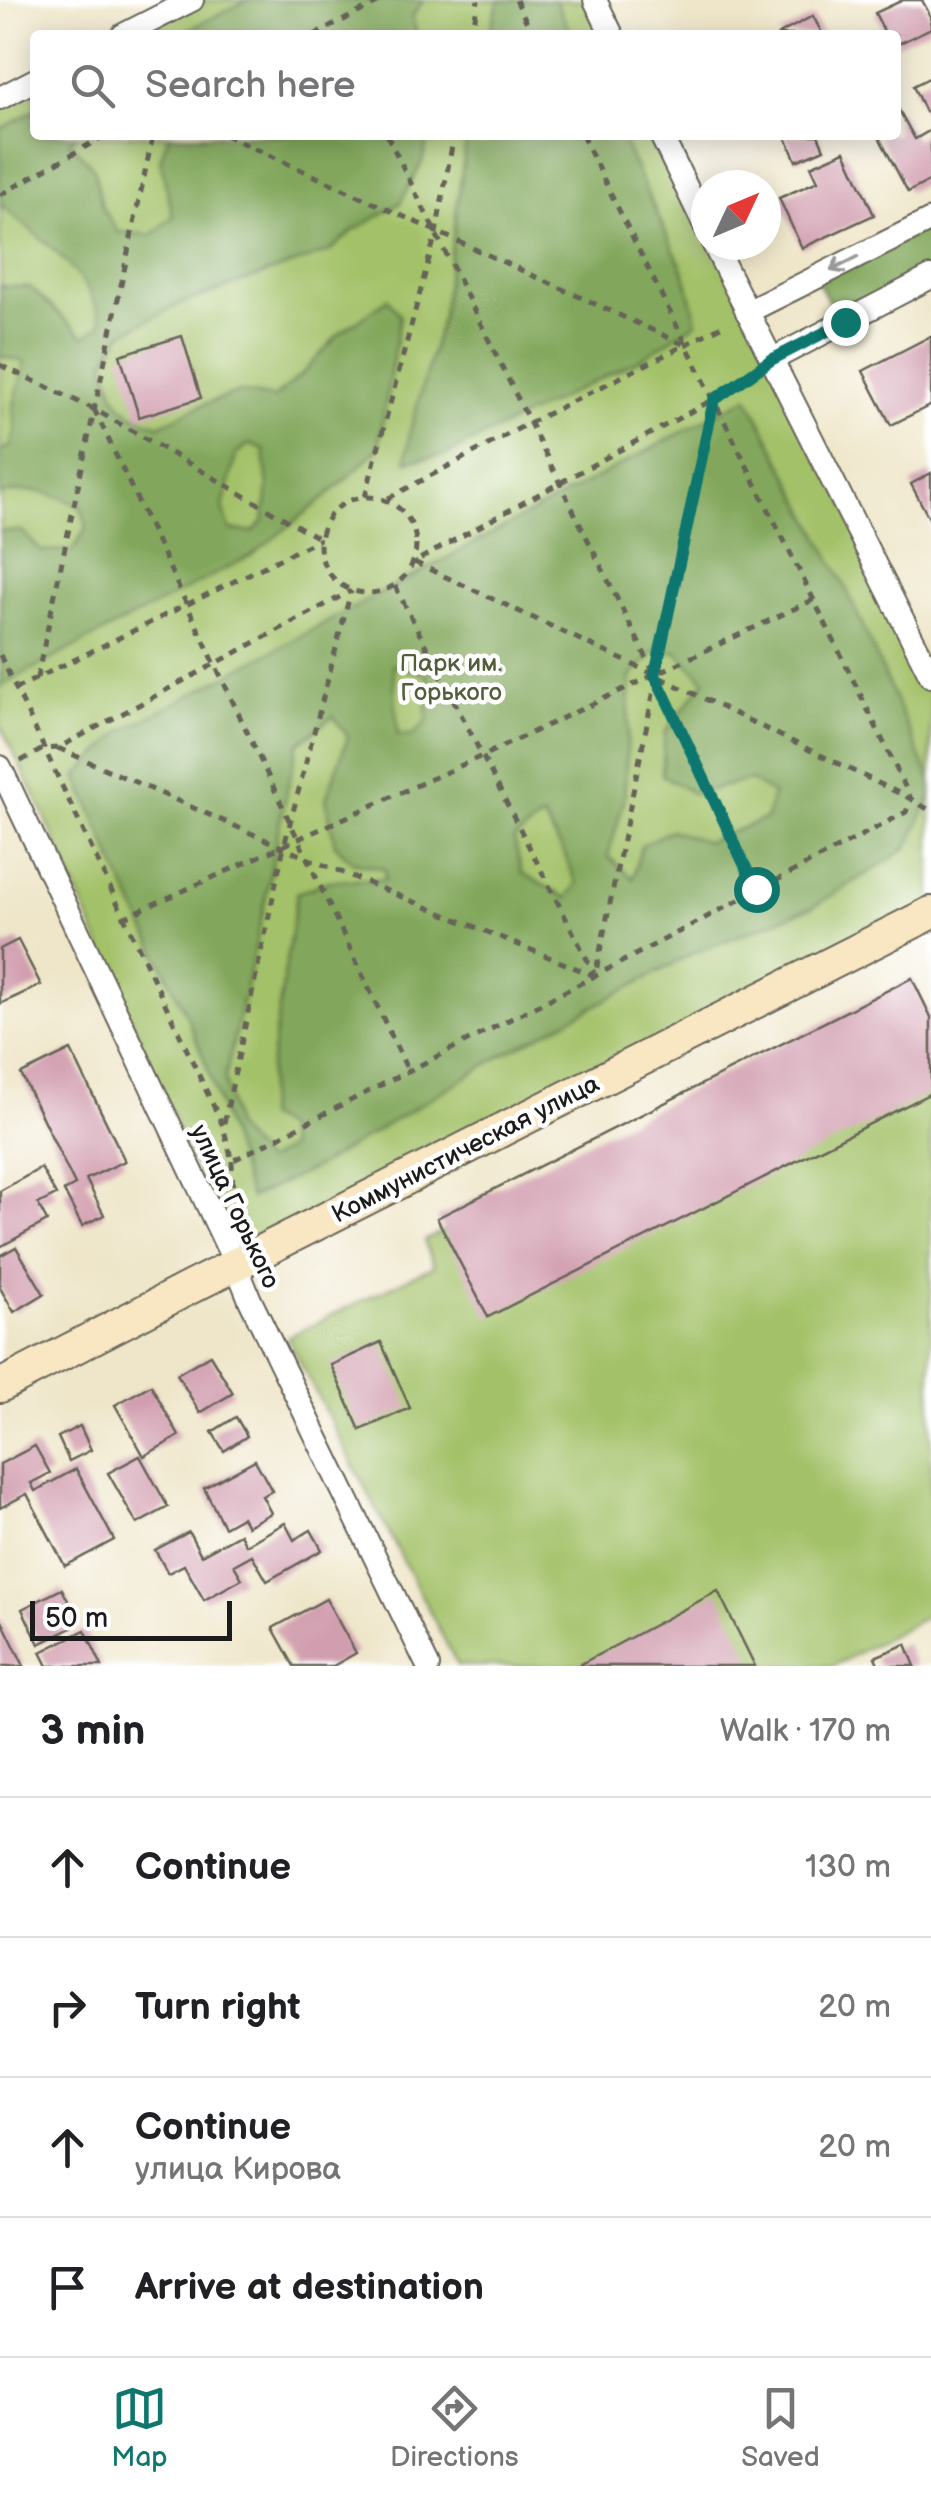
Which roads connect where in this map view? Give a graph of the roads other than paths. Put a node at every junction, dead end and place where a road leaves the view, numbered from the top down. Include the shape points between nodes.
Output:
1 (192, 0) edge
2 (594, 0) edge
3 (134, 30) edge
4 (609, 30) edge
5 (30, 83) edge
6 (0, 98) edge
7 (663, 140) edge
8 (691, 197) edge
9 (931, 220) edge
10 (722, 260) edge
11 (931, 277) edge
12 (748, 312) junction
13 (771, 360) junction
14 (931, 676) edge
15 (0, 766) edge
16 (931, 913) edge
17 (236, 1265) junction
18 (0, 1386) edge
19 (428, 1666) edge

1 - 3 street
2 - 4 street
5 - 6 street
7 - 8 street
9 -> 12 street
10 - 12 street
11 - 13 street
12 - 13 street
13 - 14 street
15 - 17 street, улица Горького
16 - 17 main road, Коммунистическая улица
17 - 18 main road, Коммунистическая улица
17 - 19 street, улица Горького

